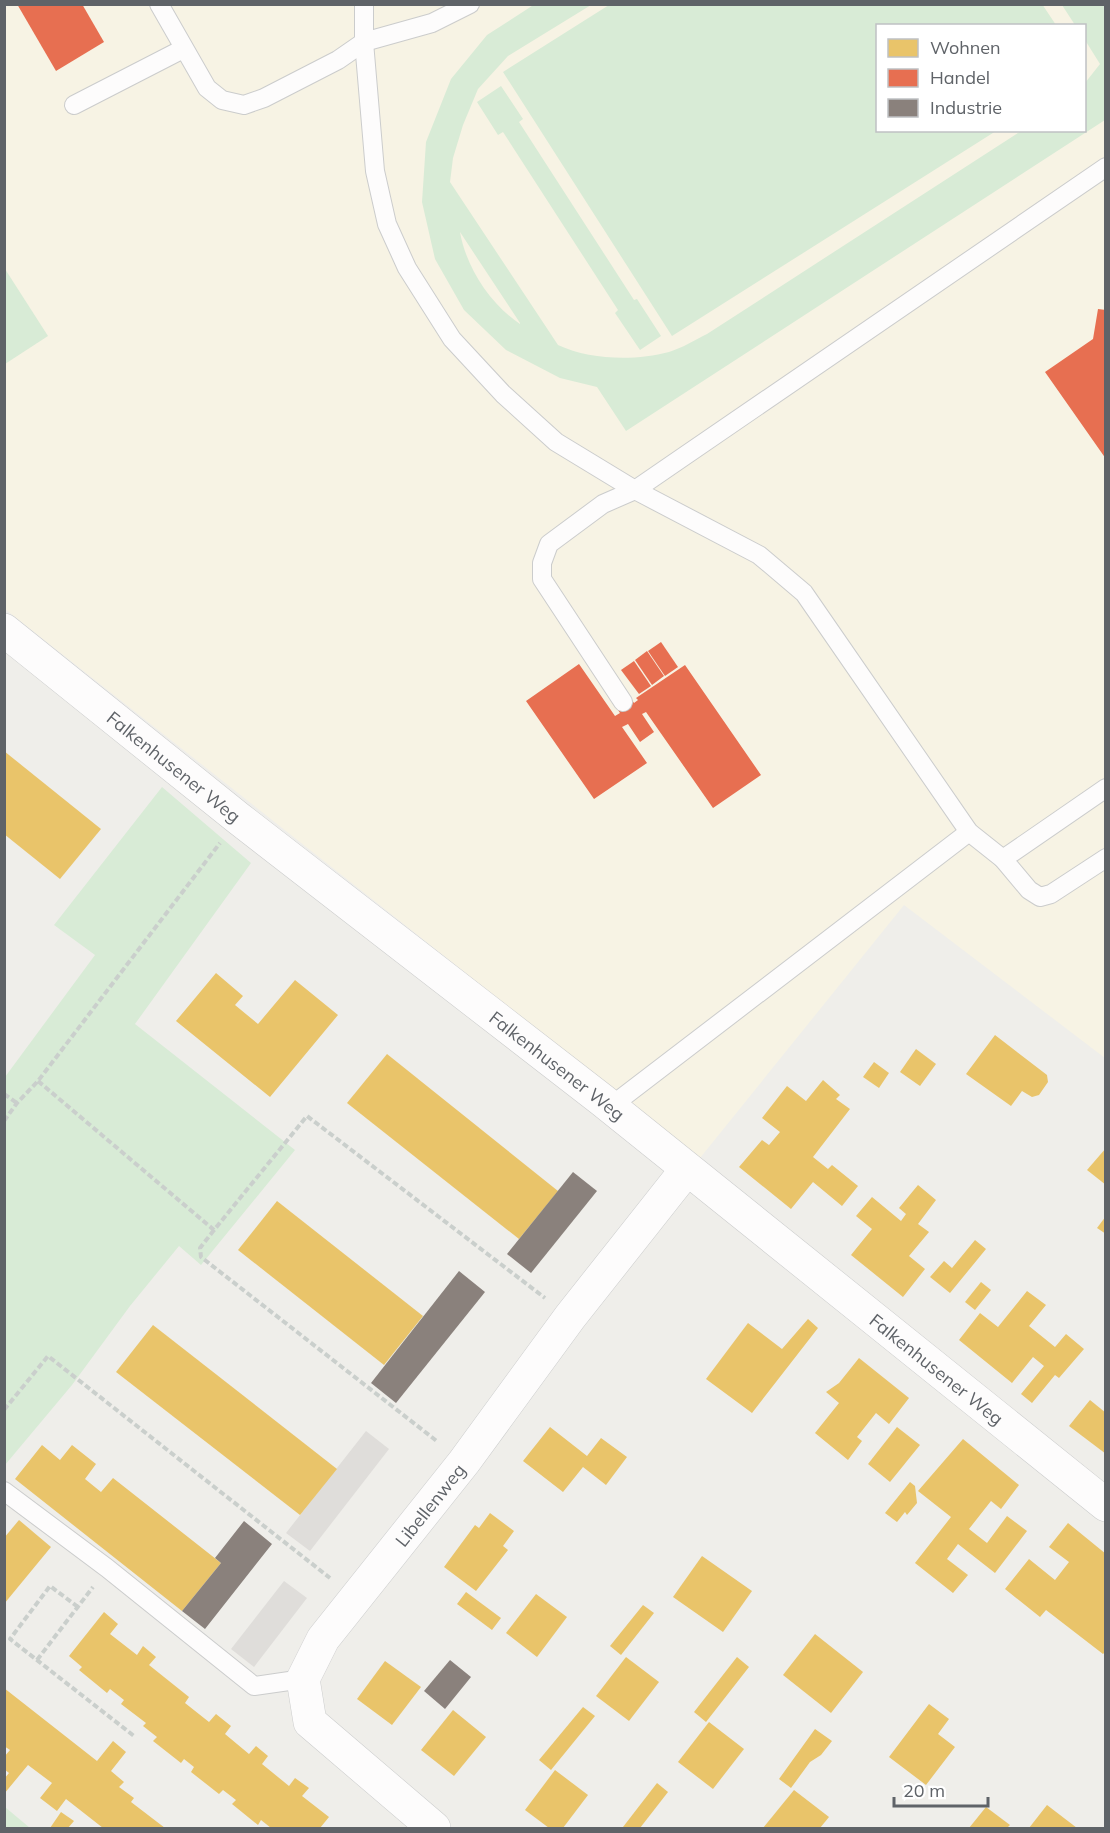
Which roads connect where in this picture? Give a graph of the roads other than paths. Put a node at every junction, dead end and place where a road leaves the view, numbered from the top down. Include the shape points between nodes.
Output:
1 (159, 4) edge
2 (364, 4) edge
3 (470, 4) edge
4 (364, 42) junction
5 (183, 49) junction
6 (74, 105) dead end
7 (1106, 167) edge
8 (635, 490) junction
9 (4, 630) edge
10 (622, 702) dead end
11 (1106, 788) edge
12 (969, 832) junction
13 (1106, 858) edge
14 (1003, 859) junction
15 (611, 1107) junction
16 (687, 1168) junction
17 (4, 1491) edge
18 (1106, 1505) edge
19 (303, 1679) junction
20 (434, 1828) edge

1 - 5 lane
2 - 4 lane
3 - 4 lane via 432,23
4 - 5 lane via 338,60 244,105 222,100 207,88
4 - 8 lane via 375,171 387,224 407,268 452,339 503,394 556,442
5 - 6 lane
7 - 8 lane
8 - 10 lane via 603,504 549,543 542,563 542,579 547,588
8 - 12 lane via 759,555 804,593
9 - 15 street, Falkenhusener Weg via 238,818
11 - 14 lane
12 - 14 lane
12 - 15 lane
13 - 14 lane via 1051,894 1040,897
15 - 16 street, Falkenhusener Weg
16 - 18 street, Falkenhusener Weg
16 - 19 street, Libellenweg via 570,1317 464,1462 323,1639
17 - 19 lane via 254,1686
19 - 20 street via 310,1722

